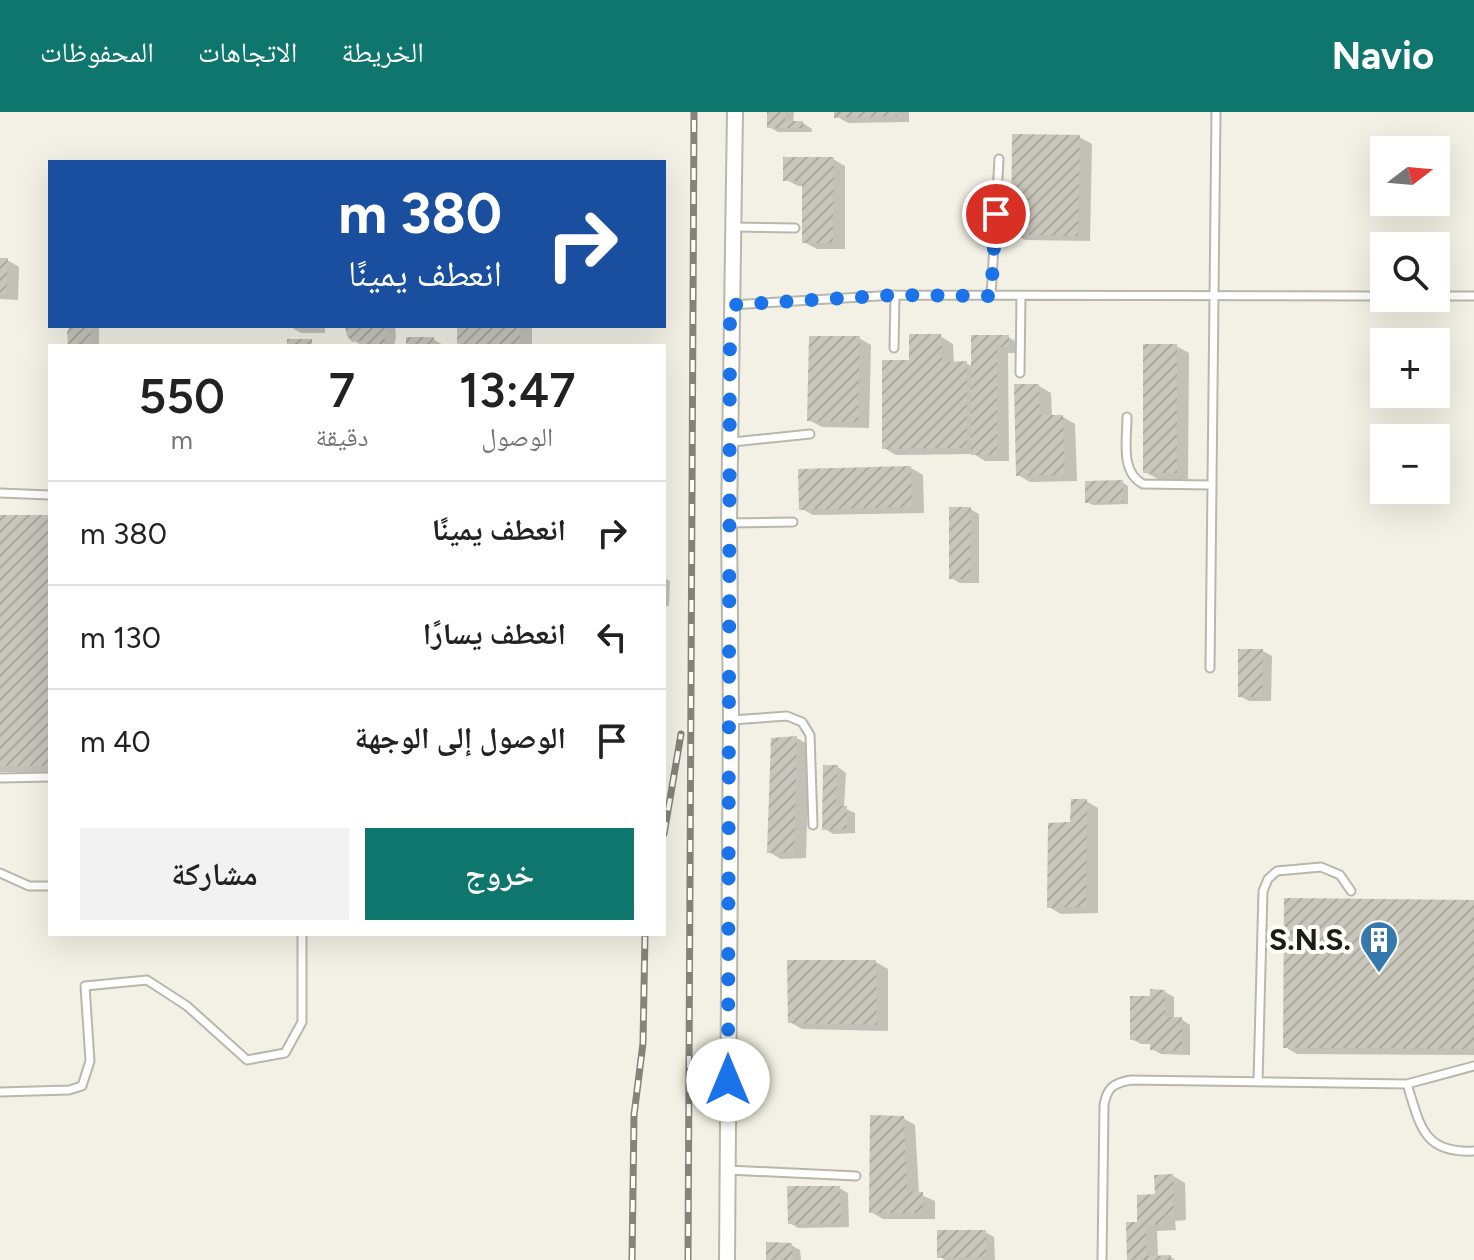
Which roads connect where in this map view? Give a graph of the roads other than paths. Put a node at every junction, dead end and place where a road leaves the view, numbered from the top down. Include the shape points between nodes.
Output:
1 (735, 112) edge
2 (1216, 112) edge
3 (999, 159) dead end
4 (732, 227) junction
5 (795, 228) dead end
6 (895, 295) junction
7 (991, 296) junction
8 (1021, 296) junction
9 (1213, 296) junction
10 (1370, 296) edge
11 (1450, 296) edge
12 (1474, 296) edge
13 (730, 305) junction
14 (894, 348) dead end
15 (1020, 373) dead end
16 (1127, 417) dead end
17 (810, 434) dead end
18 (732, 442) junction
19 (1211, 485) junction
20 (0, 493) edge
21 (48, 495) edge
22 (793, 522) dead end
23 (729, 523) junction
24 (1210, 668) dead end
25 (731, 720) junction
26 (48, 777) edge
27 (0, 778) edge
28 (813, 825) dead end
29 (0, 873) edge
30 (48, 886) edge
31 (1351, 891) dead end
32 (302, 936) edge
33 (1474, 1066) edge
34 (1258, 1082) junction
35 (1407, 1084) junction
36 (0, 1092) edge
37 (1474, 1151) edge
38 (728, 1170) junction
39 (856, 1176) dead end
40 (727, 1260) edge
41 (1102, 1260) edge

1 - 4 street
2 - 9 lane
3 - 7 lane
4 - 5 lane
4 - 13 street
6 - 7 lane
6 - 13 lane
6 - 14 lane
7 - 8 lane
8 - 9 lane
8 - 15 lane
9 - 10 lane
9 - 19 lane
11 - 12 lane
13 - 18 street
16 - 19 lane via 1127,470 1133,479 1143,484
17 - 18 lane
18 - 23 street
19 - 24 lane
20 - 21 lane
22 - 23 lane
23 - 25 street
25 - 28 lane via 787,716 802,722 810,735
25 - 38 street
26 - 27 lane
29 - 30 lane via 29,886
31 - 34 lane via 1340,875 1321,867 1277,871 1268,879 1263,891
32 - 36 lane via 302,1022 285,1053 247,1060 187,1006 147,980 85,986 90,1061 82,1086
33 - 35 lane
34 - 35 lane
34 - 41 lane via 1131,1080 1116,1082 1106,1092
35 - 37 lane via 1421,1128 1436,1146
38 - 39 lane
38 - 40 street

